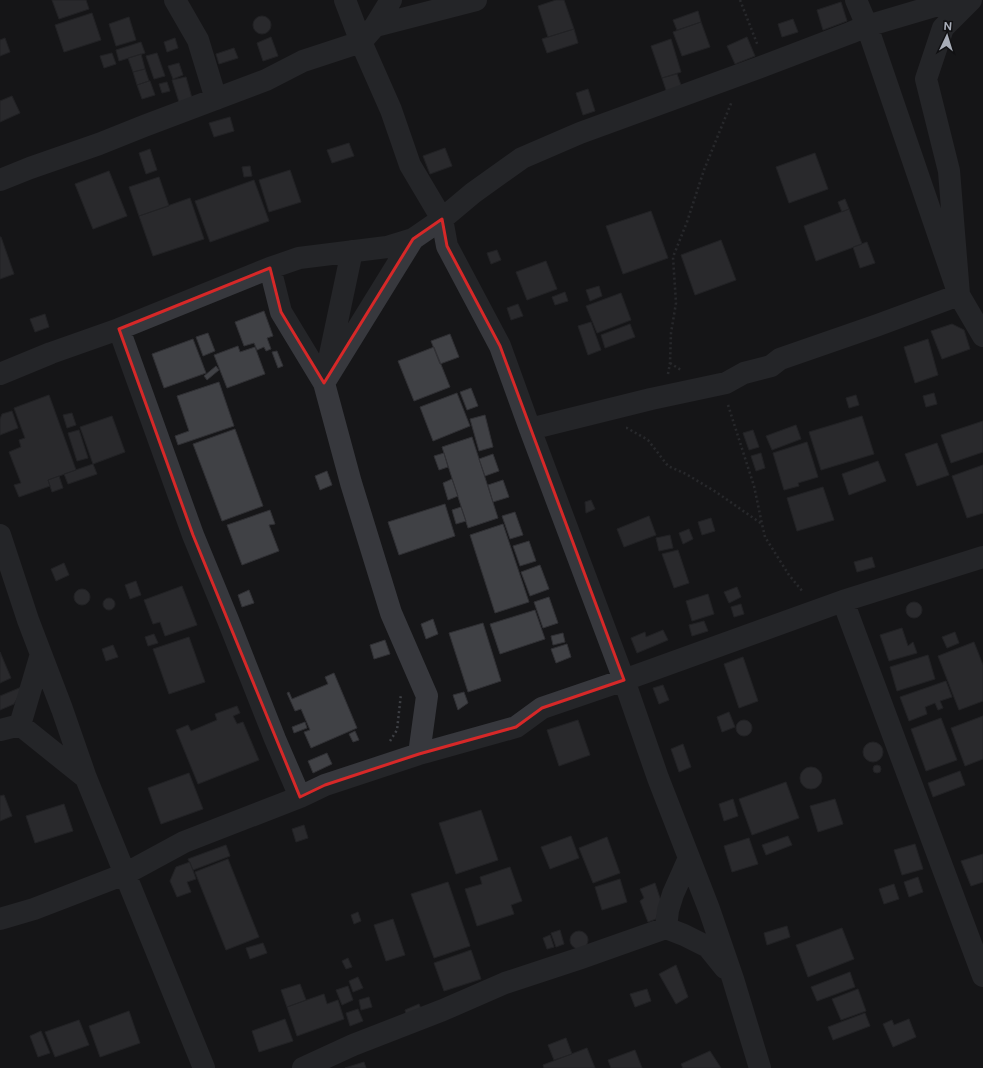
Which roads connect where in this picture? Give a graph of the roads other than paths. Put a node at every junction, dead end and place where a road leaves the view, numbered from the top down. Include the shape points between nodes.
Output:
1 (175, 0) edge
2 (345, 0) edge
3 (391, 0) edge
4 (476, 0) edge
5 (856, 0) edge
6 (955, 0) edge
7 (971, 0) edge
8 (867, 26) junction
9 (368, 34) junction
10 (216, 99) junction
11 (0, 180) edge
12 (442, 219) junction
13 (413, 239) junction
14 (352, 251) junction
15 (270, 268) junction
16 (959, 295) junction
17 (119, 329) junction
18 (983, 336) edge
19 (0, 374) edge
20 (324, 383) junction
21 (530, 429) junction
22 (0, 535) edge
23 (978, 561) edge
24 (843, 601) junction
25 (41, 654) junction
26 (624, 680) junction
27 (10, 728) edge
28 (419, 754) junction
29 (86, 778) junction
30 (300, 797) junction
31 (689, 858) junction
32 (125, 874) junction
33 (0, 919) edge
34 (666, 928) junction
35 (983, 976) edge
36 (733, 979) junction
37 (204, 1068) edge
38 (303, 1068) edge
39 (760, 1068) edge

1 - 10 street via 198,40
2 - 9 street
3 - 9 street
4 - 9 street
5 - 8 street
6 - 8 street
7 - 16 street via 943,28 926,79 949,171
8 - 12 street via 580,133 522,158
8 - 16 street
9 - 10 street via 303,61 266,80
9 - 12 street via 410,165
10 - 11 street
12 - 13 street
12 - 21 street via 447,246 500,346
13 - 14 street via 387,247
13 - 20 street
14 - 15 street via 298,258
14 - 20 street
15 - 17 street
15 - 20 street via 281,312
16 - 18 street
16 - 21 street via 780,359 771,366 744,373 726,383
17 - 19 street
17 - 30 street via 193,535
20 - 28 street via 391,613 426,696
21 - 26 street
22 - 25 street
23 - 24 street
24 - 26 street
24 - 35 street
25 - 27 street
25 - 29 street
26 - 28 street via 542,708 516,727
26 - 31 street
27 - 29 street
28 - 30 street via 325,785
29 - 32 street
30 - 32 street via 184,842
31 - 34 street via 673,894
31 - 36 street
32 - 33 street via 21,914
32 - 37 street
34 - 36 street via 708,947
34 - 38 street via 505,983
36 - 39 street

